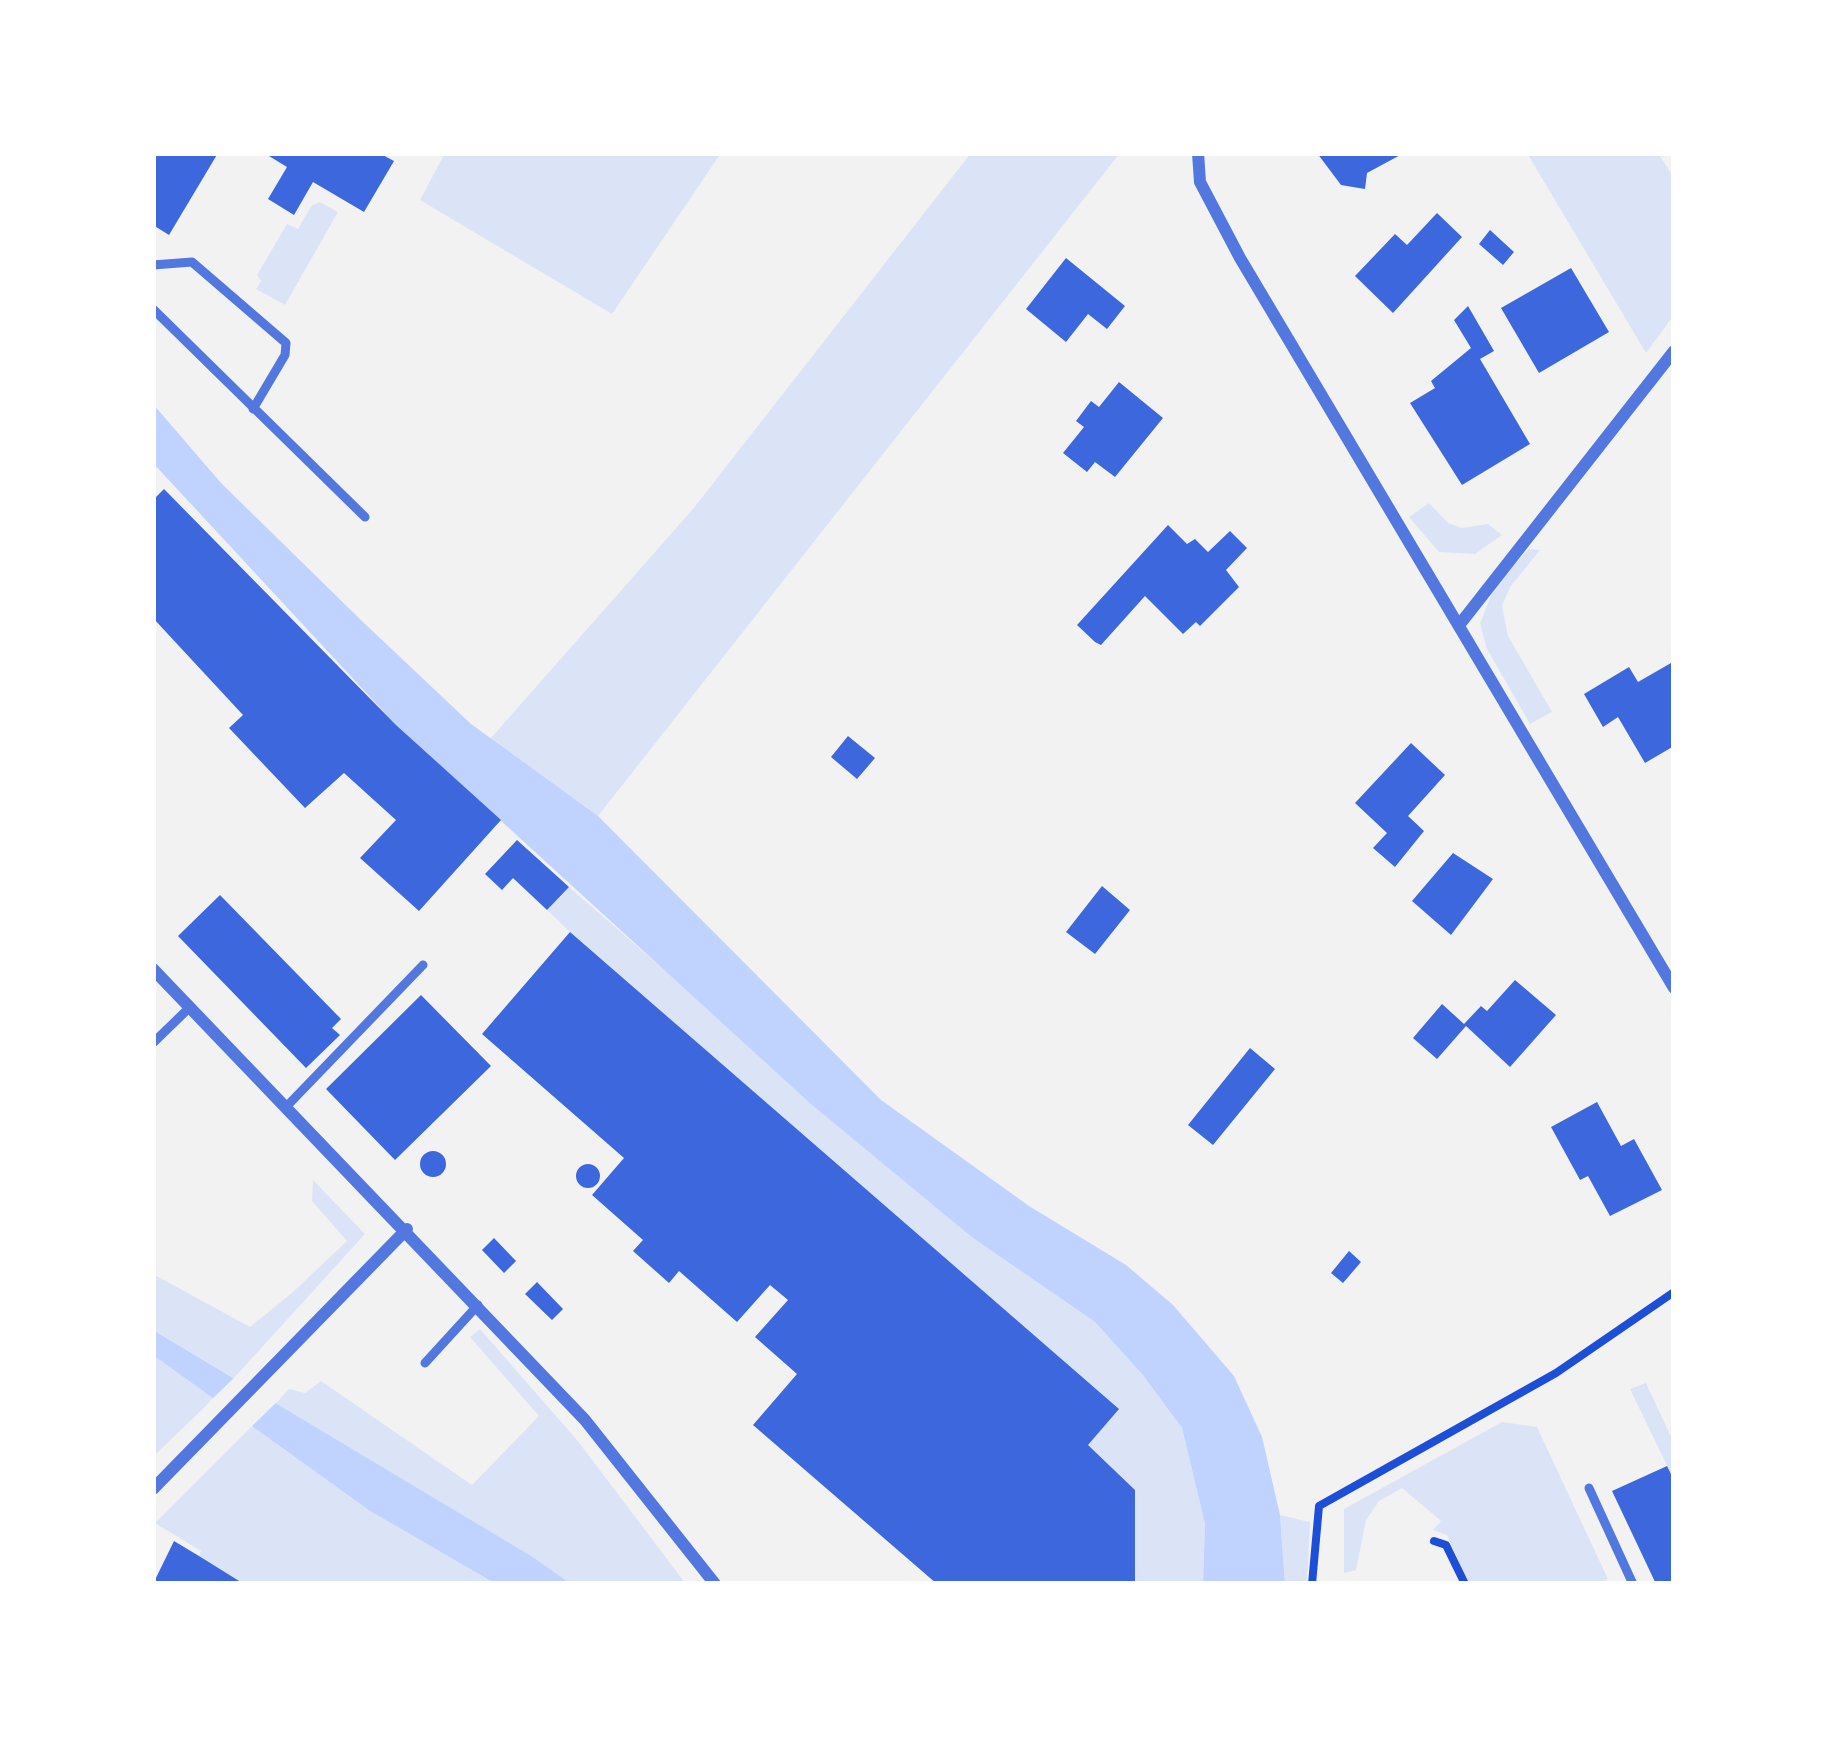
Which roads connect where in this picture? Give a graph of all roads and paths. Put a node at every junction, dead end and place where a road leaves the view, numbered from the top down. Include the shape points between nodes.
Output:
1 (1198, 153) edge
2 (153, 265) edge
3 (153, 309) edge
4 (1674, 351) edge
5 (253, 409) junction
6 (365, 517) dead end
7 (1460, 624) junction
8 (423, 965) dead end
9 (153, 969) edge
10 (1674, 988) edge
11 (190, 1007) junction
12 (153, 1043) edge
13 (287, 1106) junction
14 (406, 1229) junction
15 (1674, 1292) edge
16 (478, 1305) junction
17 (424, 1363) dead end
18 (1589, 1488) dead end
19 (153, 1489) edge
20 (1434, 1541) dead end
21 (715, 1584) edge
22 (1312, 1584) edge
23 (1465, 1584) edge
24 (1633, 1584) edge

1 - 7 street via 1200,182 1240,258
2 - 5 lane via 192,262 286,344
3 - 5 lane
4 - 7 street
5 - 6 lane
7 - 10 street
8 - 13 lane
9 - 11 street
11 - 12 lane
11 - 13 street
13 - 14 street
14 - 16 street
14 - 19 street
15 - 22 path via 1556,1373 1319,1506
16 - 17 lane
16 - 21 street via 586,1420
18 - 24 lane
20 - 23 path via 1446,1545

